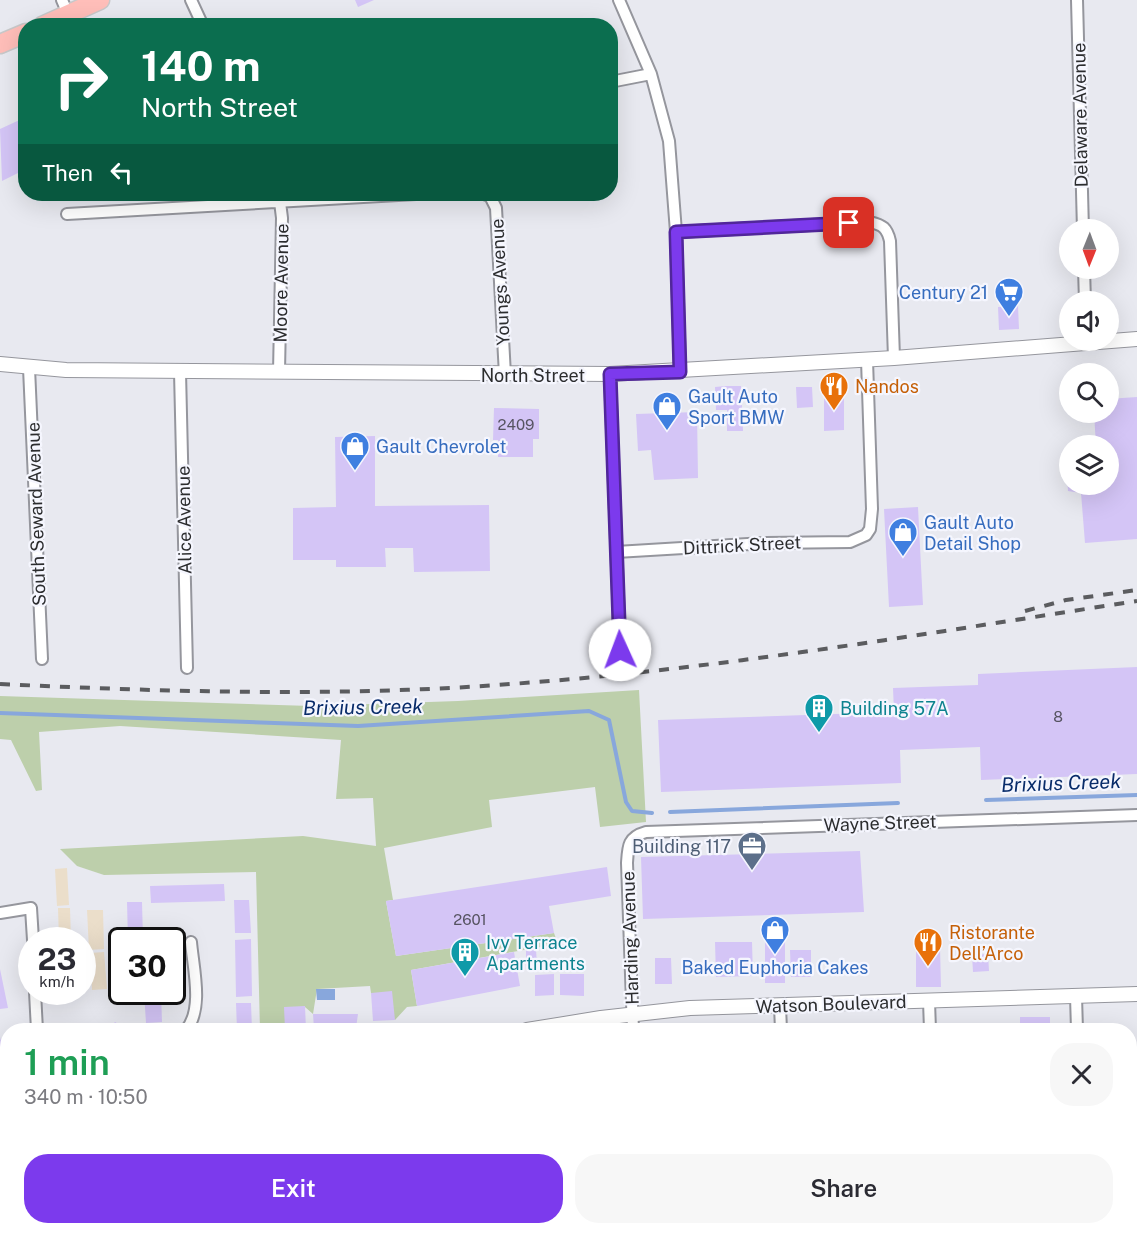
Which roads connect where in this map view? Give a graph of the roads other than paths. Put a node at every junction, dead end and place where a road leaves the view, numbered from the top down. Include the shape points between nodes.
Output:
1 (100, 0) edge
2 (190, 0) edge
3 (619, 0) edge
4 (1077, 0) edge
5 (65, 7) edge
6 (52, 18) edge
7 (199, 18) edge
8 (18, 36) edge
9 (0, 44) edge
10 (651, 74) junction
11 (618, 80) edge
12 (240, 201) edge
13 (280, 201) edge
14 (492, 201) edge
15 (67, 214) dead end
16 (1083, 219) edge
17 (676, 232) junction
18 (1137, 339) edge
19 (1119, 340) edge
20 (1059, 345) edge
21 (894, 358) junction
22 (867, 360) junction
23 (0, 364) edge
24 (29, 368) junction
25 (180, 372) junction
26 (279, 372) junction
27 (680, 372) junction
28 (610, 374) junction
29 (505, 375) junction
30 (616, 552) junction
31 (620, 650) dead end
32 (42, 659) dead end
33 (187, 668) dead end
34 (1137, 814) edge
35 (628, 845) joint
36 (0, 913) edge
37 (32, 927) edge
38 (191, 942) dead end
39 (1137, 994) edge
40 (1076, 996) junction
41 (929, 1001) junction
42 (36, 1005) edge
43 (780, 1006) junction
44 (633, 1014) junction
45 (37, 1023) edge
46 (189, 1023) edge
47 (573, 1023) edge
48 (633, 1023) edge
49 (781, 1023) edge
50 (930, 1023) edge
51 (1077, 1023) edge

1 - 5 main road
2 - 7 street
3 - 10 street
4 - 16 street, Delaware Avenue
5 - 6 main road
8 - 9 main road
10 - 11 street
10 - 17 street via 669,141
12 - 15 street
13 - 26 street, Moore Avenue
14 - 29 street, Youngs Avenue
17 - 21 street via 881,224 890,241
17 - 27 street
18 - 19 street, North Street
20 - 21 street, North Street
21 - 22 street, North Street
22 - 27 street, North Street
22 - 30 street, Dittrick Street via 872,509 866,536 850,542
23 - 24 street, North Street
24 - 25 street, North Street
24 - 32 street, South Seward Avenue
25 - 26 street, North Street
25 - 33 street, Alice Avenue
26 - 29 street, North Street
27 - 28 street, North Street
28 - 29 street, North Street
28 - 30 street
30 - 31 street
34 - 35 street, Wayne Street via 646,832 634,835
35 - 44 street, Harding Avenue
36 - 37 street via 31,908
38 - 46 street via 195,1008
39 - 40 street, Watson Boulevard
40 - 41 street, Watson Boulevard
40 - 51 street
41 - 43 street, Watson Boulevard
41 - 50 street
42 - 45 street
43 - 44 street, Watson Boulevard
43 - 49 street
44 - 47 street, Watson Boulevard
44 - 48 street, Harding Avenue

